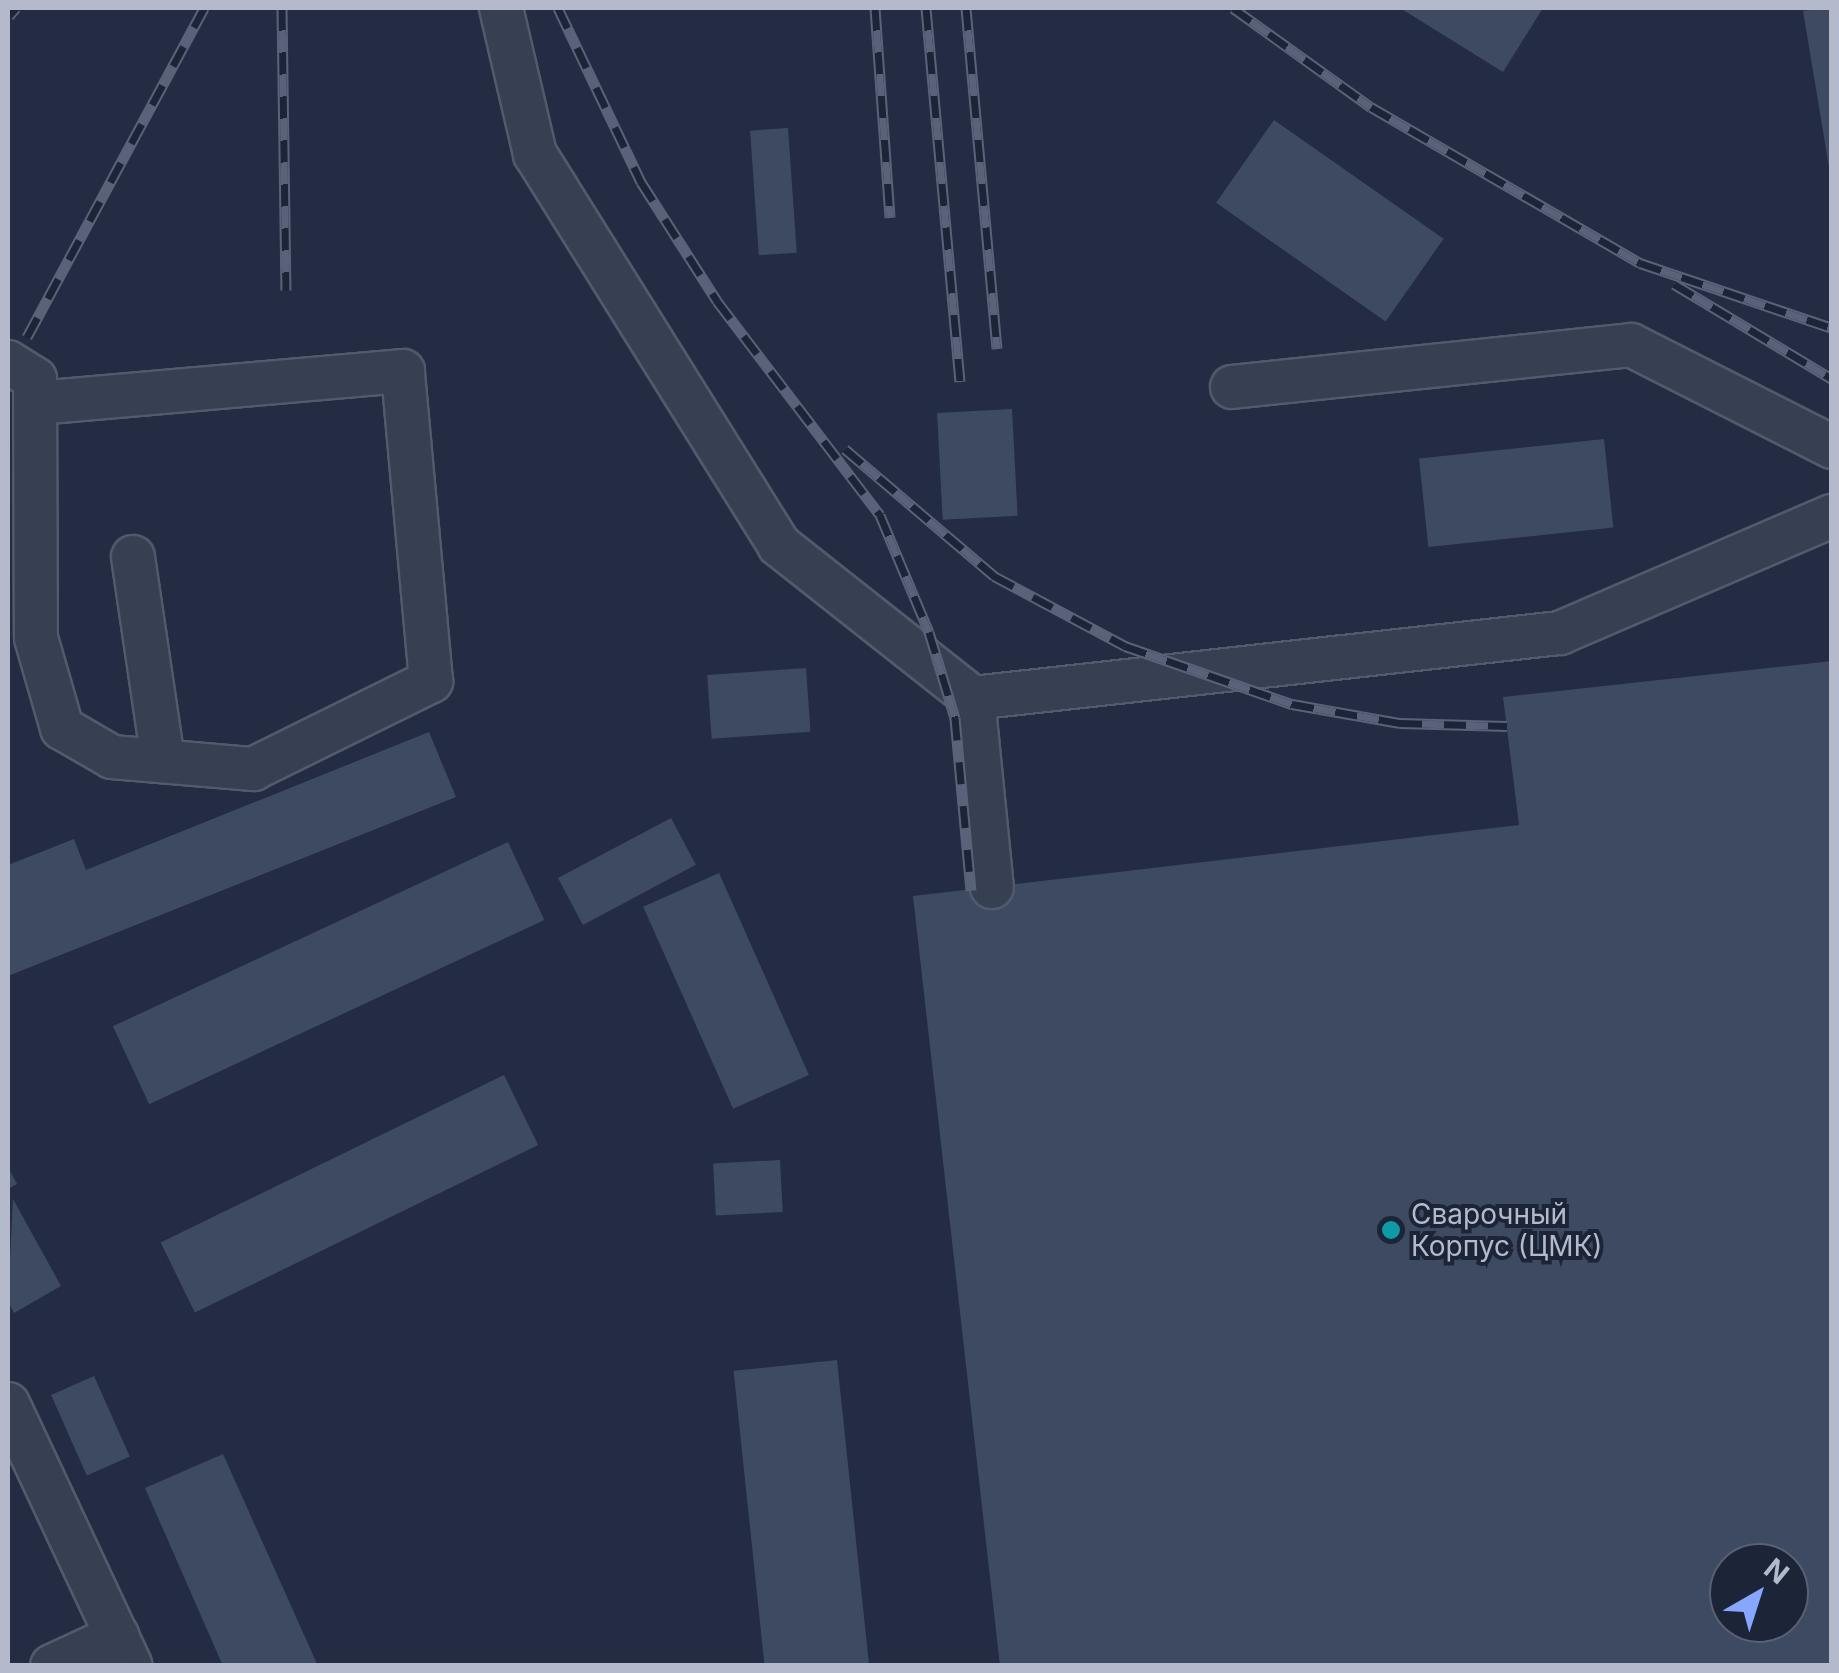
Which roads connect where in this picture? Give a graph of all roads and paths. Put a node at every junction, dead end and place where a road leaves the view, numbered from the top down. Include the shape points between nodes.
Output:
1 (501, 8) edge
2 (8, 362) edge
3 (1232, 387) dead end
4 (36, 402) junction
5 (1832, 447) edge
6 (1832, 516) edge
7 (133, 557) dead end
8 (973, 698) junction
9 (163, 761) junction
10 (992, 887) dead end
11 (8, 1404) edge
12 (124, 1651) edge
13 (52, 1666) edge

1 - 8 street via 535,154 779,545
2 - 4 street via 35,379
3 - 5 street via 1631,345
4 - 9 street via 36,638 62,728 112,757
4 - 9 street via 403,371 431,682 253,769
6 - 8 street via 1560,633
7 - 9 street
8 - 10 street
11 - 12 street
12 - 13 street

